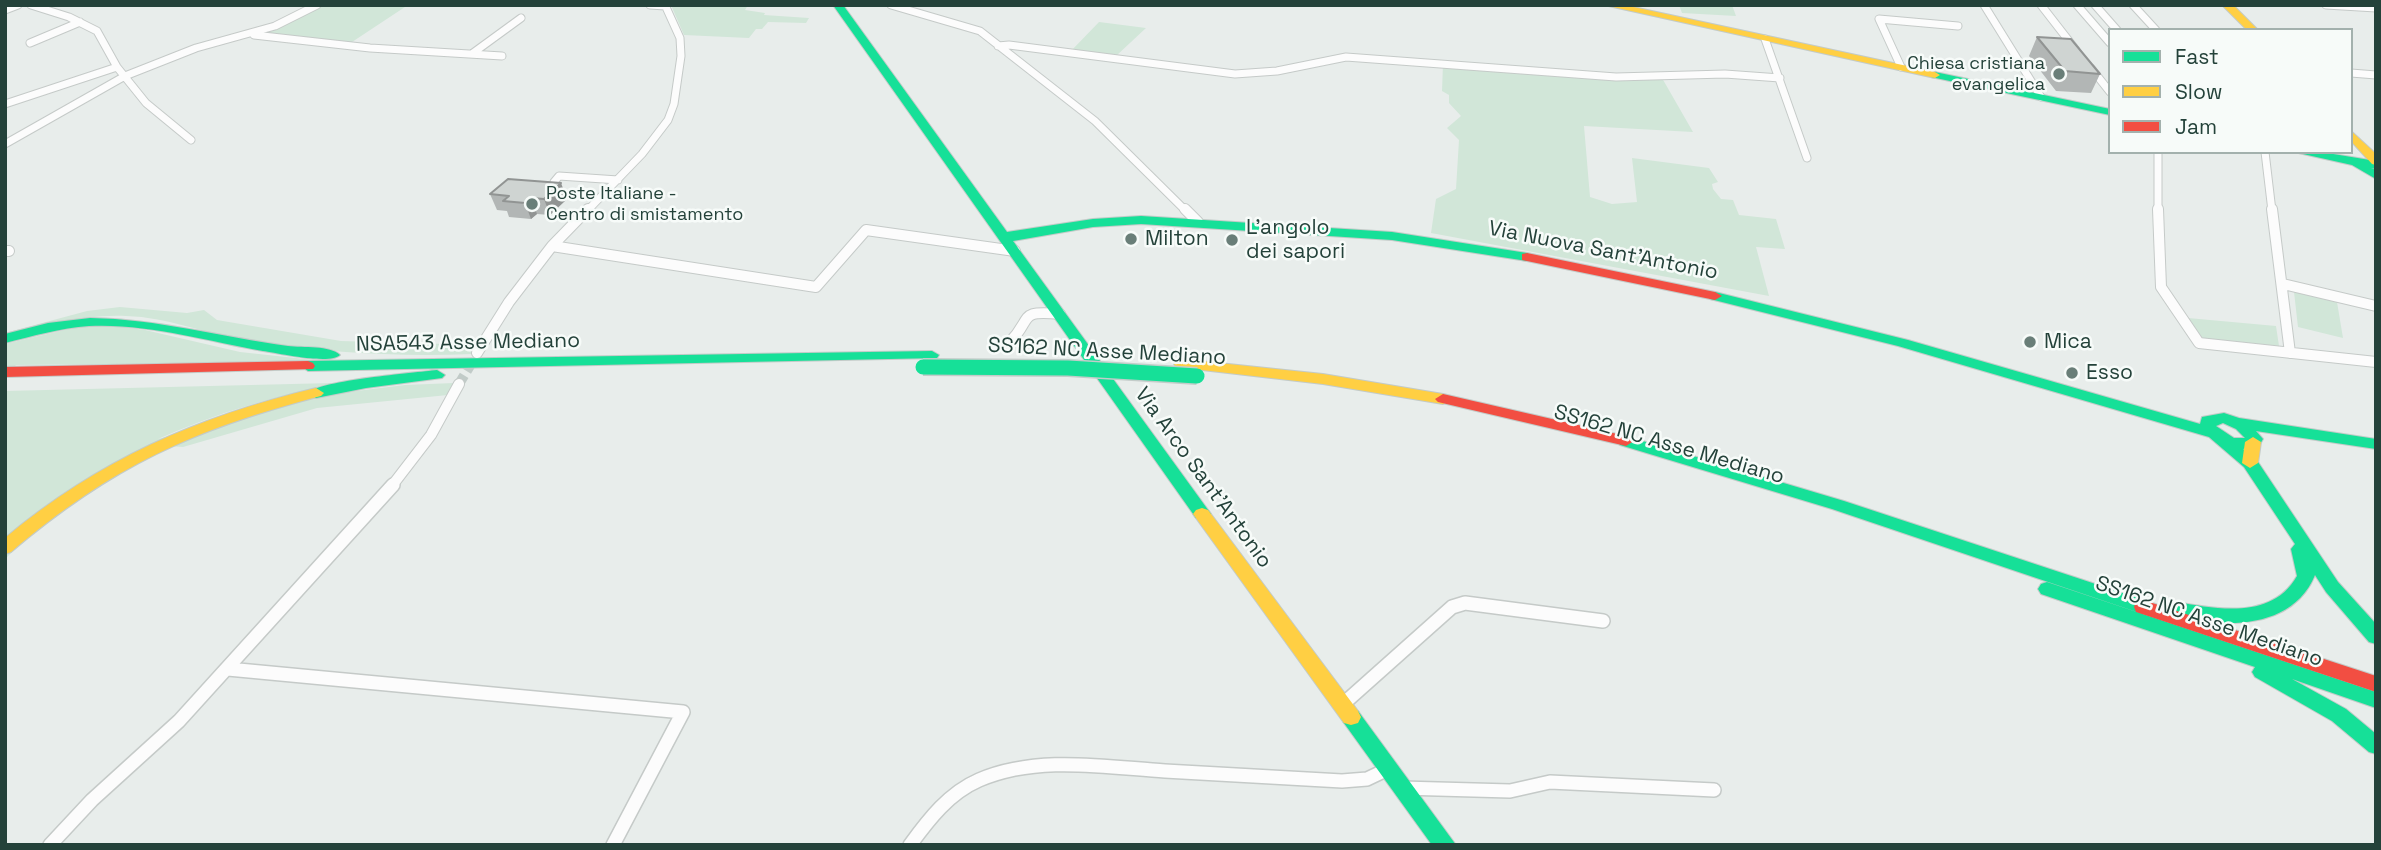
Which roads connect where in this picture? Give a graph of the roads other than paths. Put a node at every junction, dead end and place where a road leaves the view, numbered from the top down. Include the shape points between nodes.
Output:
1 (18, 5) edge
2 (31, 5) edge
3 (317, 5) edge
4 (650, 5) edge
5 (838, 5) edge
6 (891, 5) edge
7 (1609, 5) edge
8 (1984, 5) edge
9 (2041, 5) edge
10 (2077, 5) edge
11 (2095, 5) edge
12 (2133, 5) edge
13 (2218, 5) edge
14 (2227, 5) edge
15 (2326, 5) edge
16 (665, 6) edge
17 (2376, 8) edge
18 (5, 10) edge
19 (521, 18) dead end
20 (80, 22) junction
21 (1958, 26) dead end
22 (2115, 28) edge
23 (2154, 28) edge
24 (2241, 28) edge
25 (2251, 28) edge
26 (251, 34) junction
27 (1765, 38) junction
28 (2108, 41) edge
29 (30, 43) dead end
30 (998, 46) junction
31 (473, 54) junction
32 (502, 56) dead end
33 (117, 66) junction
34 (1901, 67) junction
35 (2353, 73) edge
36 (2376, 75) edge
37 (125, 76) junction
38 (1780, 78) junction
39 (2108, 89) edge
40 (2041, 97) junction
41 (5, 104) edge
42 (2108, 112) edge
43 (2353, 137) edge
44 (191, 140) dead end
45 (5, 144) edge
46 (2158, 154) edge
47 (2265, 154) edge
48 (2308, 154) edge
49 (1807, 158) dead end
50 (2366, 159) edge
51 (2376, 175) edge
52 (618, 180) junction
53 (554, 182) edge
54 (992, 219) junction
55 (1198, 222) junction
56 (1045, 230) junction
57 (1004, 236) junction
58 (552, 246) junction
59 (1017, 253) junction
60 (2283, 284) junction
61 (2376, 306) edge
62 (1059, 314) junction
63 (5, 339) edge
64 (994, 345) dead end
65 (477, 353) tunnel mouth
66 (2290, 353) junction
67 (928, 361) junction
68 (2376, 362) edge
69 (436, 370) junction
70 (13, 372) edge
71 (5, 383) edge
72 (459, 384) tunnel mouth
73 (2239, 423) junction
74 (2214, 430) junction
75 (2323, 437) junction
76 (2254, 440) junction
77 (2376, 444) edge
78 (2250, 463) junction
79 (2298, 538) junction
80 (5, 548) edge
81 (2110, 596) junction
82 (1603, 621) dead end
83 (2376, 637) edge
84 (2215, 647) junction
85 (228, 669) junction
86 (2376, 684) edge
87 (2376, 700) edge
88 (1342, 705) junction
89 (2376, 746) edge
90 (1388, 769) junction
91 (1402, 788) junction
92 (1714, 790) dead end
93 (50, 845) edge
94 (613, 845) edge
95 (910, 845) edge
96 (1445, 845) edge

1 - 18 street
2 - 20 street
3 - 26 street
4 - 16 street
5 - 54 main road, Via Arco Sant'Antonio
6 - 30 street via 980,31
7 - 27 main road
8 - 40 street
9 - 39 street
10 - 28 street
11 - 22 street
12 - 23 street
13 - 24 main road
14 - 25 main road
15 - 17 street
16 - 52 street via 680,38 674,104 662,132
19 - 31 street
20 - 29 street
20 - 33 street via 97,31
21 - 34 street via 1879,19
26 - 31 street
26 - 37 street via 196,48
27 - 34 main road
27 - 38 street
30 - 38 street via 1235,74 1278,71 1346,57 1616,77 1725,74
30 - 55 street via 1095,121
31 - 32 street
33 - 37 street
33 - 41 street
34 - 40 main road
35 - 36 street
37 - 44 street via 146,103
37 - 45 street
38 - 49 street
40 - 42 main road
43 - 50 main road
46 - 66 street via 2161,287 2199,343
47 - 60 street
48 - 50 main road
50 - 51 main road
52 - 53 street via 559,176
52 - 58 street
54 - 56 main road
54 - 57 main road, Via Arco Sant'Antonio
55 - 56 main road, Via Nuova Sant'Antonio via 1116,221
55 - 74 main road, Via Nuova Sant'Antonio via 1440,241 1593,269 1892,337 2064,391
56 - 57 main road
56 - 59 main road via 1024,242
57 - 59 main road, Via Arco Sant'Antonio
58 - 59 street via 816,286 866,230
58 - 65 street via 516,291
59 - 62 main road, Via Arco Sant'Antonio
60 - 61 street
60 - 66 street
62 - 64 street via 1035,312 1010,344
62 - 88 main road, Via Arco Sant'Antonio
63 - 69 main road via 70,322 136,321 266,348
66 - 68 street
67 - 69 main road, NSA543 Asse Mediano
67 - 81 main road, SS162 NC Asse Mediano via 1068,357 1181,364 1323,379 1484,407 1656,447
67 - 84 main road, SS162 NC Asse Mediano, bridge via 1196,376 1339,391 1556,433 1699,472
69 - 70 main road, NSA543 Asse Mediano
69 - 71 main road, NSA543 Asse Mediano
69 - 80 main road via 278,401 171,438 58,502
72 - 85 street via 409,467
73 - 74 main road, Via Nuova Sant'Antonio via 2224,418
73 - 75 main road, Via Nuova Sant'Antonio
73 - 76 main road via 2251,431
74 - 76 main road, Via Nuova Sant'Antonio via 2243,444
74 - 78 main road
75 - 76 main road, Via Nuova Sant'Antonio
75 - 77 main road, Via Nuova Sant'Antonio
76 - 78 main road
78 - 79 main road
79 - 81 main road via 2306,576 2293,596 2269,610 2234,615 2197,612
79 - 83 main road via 2332,587
81 - 86 main road, SS162 NC Asse Mediano
82 - 88 street via 1465,603 1452,607
84 - 87 main road, SS162 NC Asse Mediano
84 - 89 main road via 2339,715
85 - 93 street
85 - 94 street via 683,712
88 - 90 main road, Via Arco Sant'Antonio
90 - 91 main road, Via Arco Sant'Antonio
90 - 95 street via 1367,779 1342,781 1032,766 991,775 953,793
91 - 92 street via 1510,791 1550,782
91 - 96 main road, Via Arco Sant'Antonio

